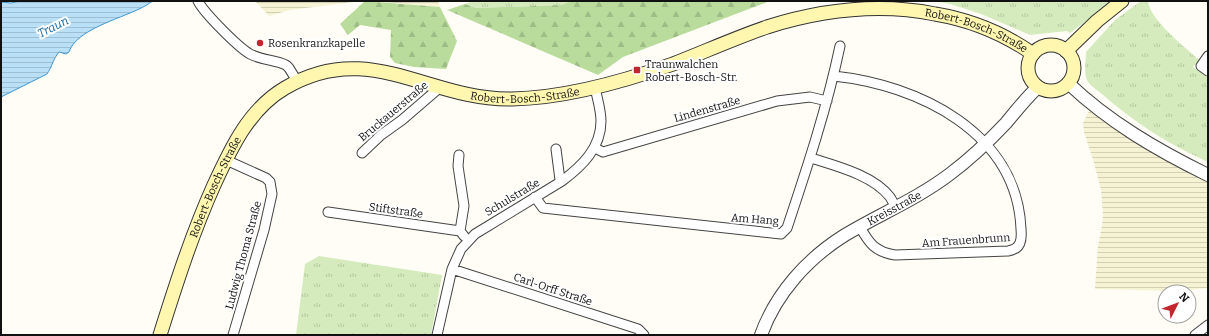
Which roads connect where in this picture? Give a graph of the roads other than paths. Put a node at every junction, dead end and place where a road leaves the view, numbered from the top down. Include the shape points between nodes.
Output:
1 (198, 1) edge
2 (1122, 1) edge
3 (850, 6) edge
4 (840, 46) dead end
5 (1066, 51) junction
6 (1033, 54) junction
7 (1208, 56) edge
8 (1208, 71) edge
9 (834, 76) junction
10 (297, 82) junction
11 (1068, 83) junction
12 (439, 86) junction
13 (595, 87) junction
14 (1038, 87) junction
15 (827, 101) junction
16 (985, 144) junction
17 (595, 148) junction
18 (556, 149) dead end
19 (362, 153) dead end
20 (459, 155) dead end
21 (811, 158) junction
22 (226, 160) junction
23 (1208, 175) edge
24 (562, 182) junction
25 (535, 197) junction
26 (896, 208) junction
27 (328, 212) dead end
28 (860, 227) junction
29 (460, 231) junction
30 (467, 241) junction
31 (452, 269) junction
32 (1208, 325) edge
33 (160, 335) edge
34 (233, 335) edge
35 (437, 335) edge
36 (644, 335) edge
37 (761, 335) edge
38 (1195, 335) edge

1 - 10 street via 240,46 251,54 286,65
2 - 5 main road
3 - 6 main road, Robert-Bosch-Straße via 922,11 949,16 992,30
3 - 13 main road, Robert-Bosch-Straße via 766,28 671,64
4 - 9 street, Am Hang
5 - 6 main road via 1049,45
5 - 11 main road via 1071,56 1074,70
6 - 14 main road via 1029,60 1029,75
7 - 8 street via 1201,66
9 - 15 street, Am Hang
9 - 16 street, Am Frauenbrunn via 890,86 921,98 949,112
10 - 12 main road, Robert-Bosch-Straße via 331,70 361,68 402,75
10 - 22 main road, Robert-Bosch-Straße via 276,93 257,111 246,124
11 - 14 main road via 1050,91
11 - 23 street via 1132,133 1167,155
12 - 13 main road, Robert-Bosch-Straße via 470,95 511,99 550,96
12 - 19 street, Bruckauerstraße
13 - 17 street, Schulstraße via 601,120
14 - 16 street, Kreisstraße
15 - 17 street, Lindenstraße via 810,97 777,102 603,152
15 - 21 street, Am Hang
16 - 26 street, Kreisstraße via 936,184
16 - 28 street, Am Frauenbrunn via 1002,164 1017,199 1022,240 1016,249 895,256 880,252 867,241
17 - 24 street, Schulstraße via 585,162
18 - 24 street
20 - 29 street via 458,166 464,206
21 - 25 street, Am Hang via 787,228 781,234 543,208
21 - 26 street via 867,179 890,197
22 - 33 main road, Robert-Bosch-Straße via 192,241
22 - 34 street, Ludwig Thoma Straße via 266,178 272,188 264,230
24 - 25 street, Schulstraße
25 - 30 street, Schulstraße
26 - 28 street, Kreisstraße
27 - 29 street, Stiftstraße
28 - 37 street, Kreisstraße via 830,245 802,269 778,300
29 - 30 street
30 - 31 street, Schulstraße
31 - 35 street, Schulstraße
31 - 36 street, Carl-Orff Straße via 638,329
32 - 38 street

